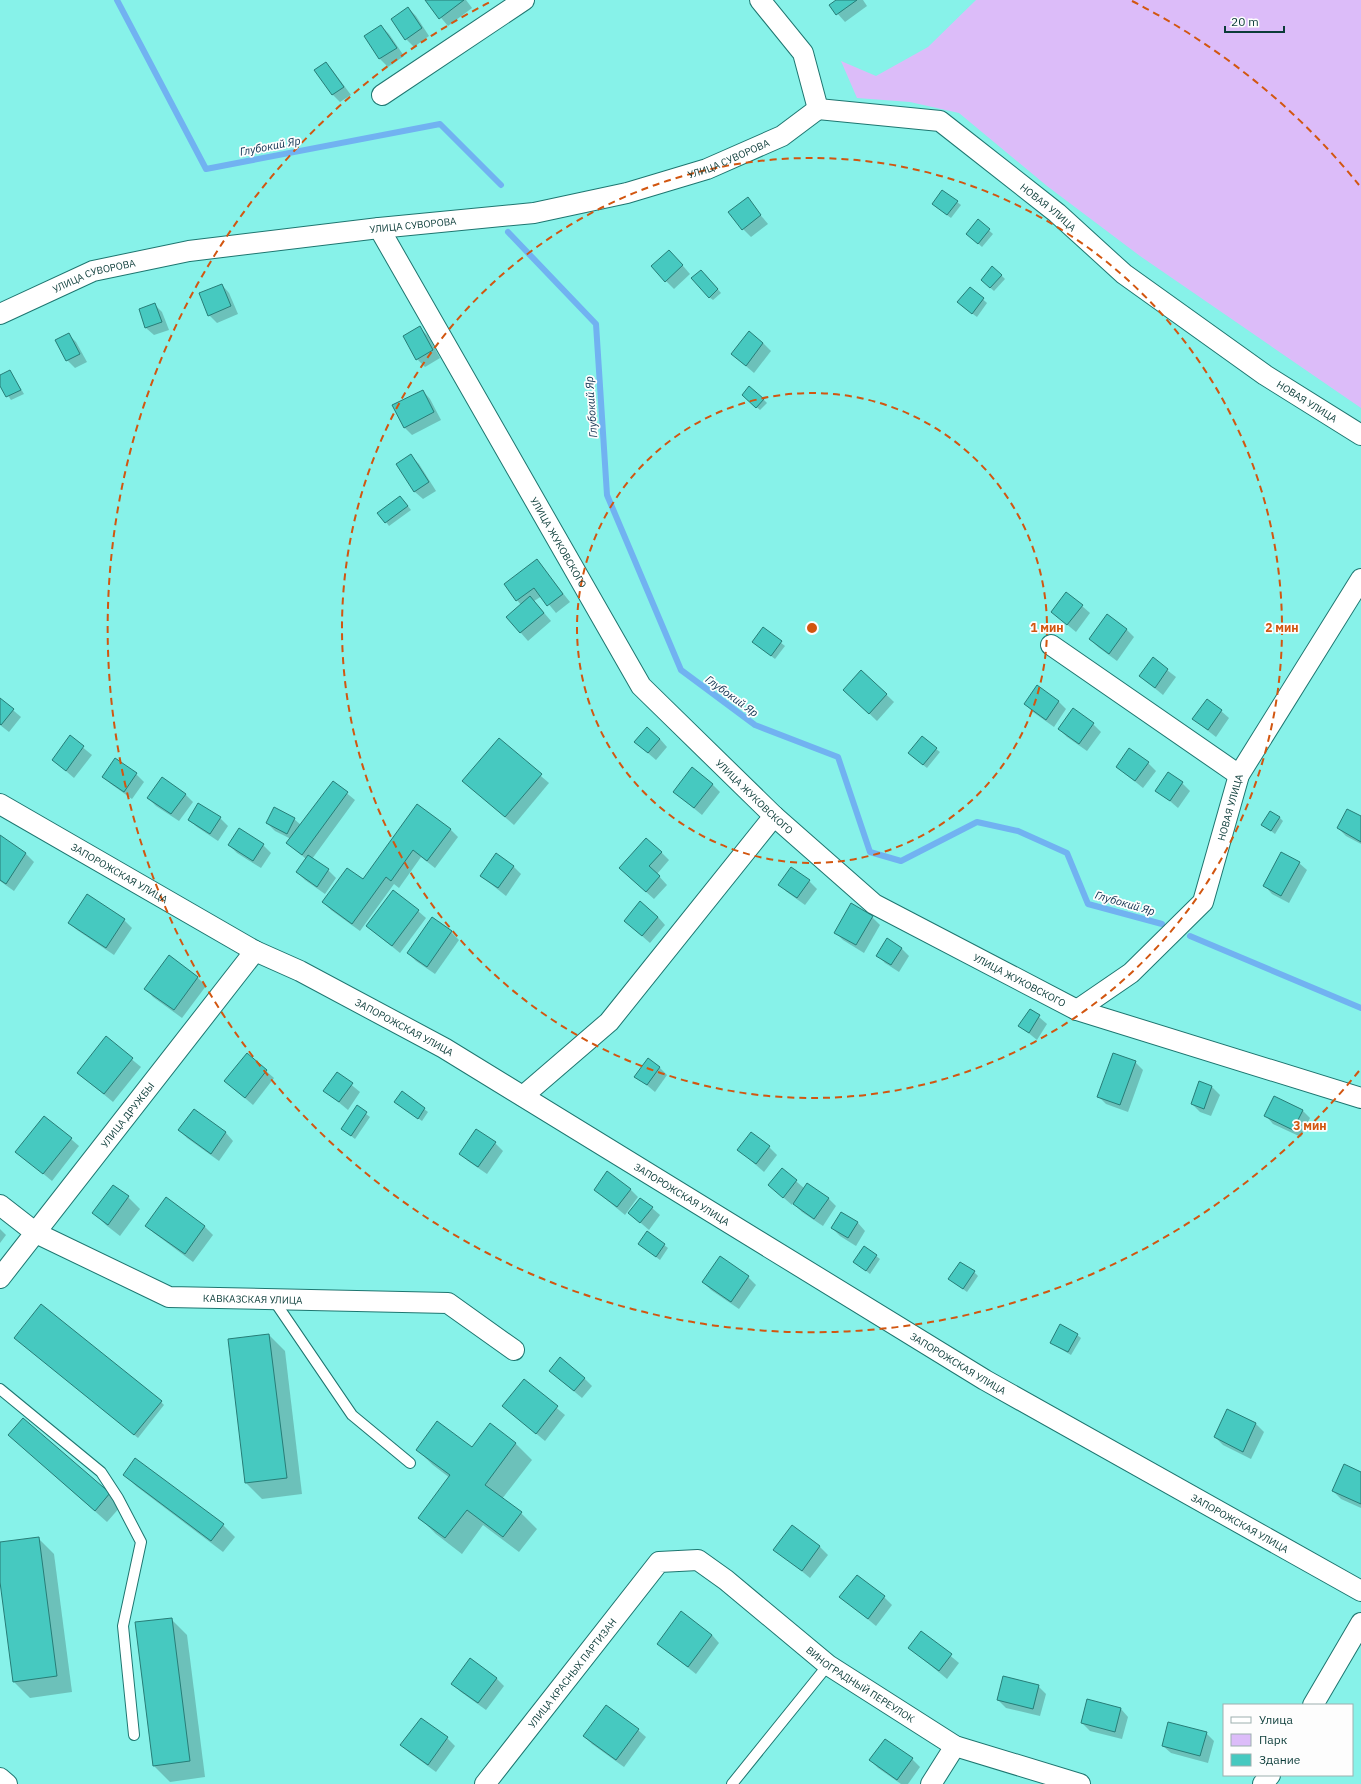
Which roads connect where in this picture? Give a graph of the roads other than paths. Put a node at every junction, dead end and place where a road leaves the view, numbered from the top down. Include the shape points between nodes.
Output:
1 (524, 0) edge
2 (760, 0) edge
3 (382, 95) dead end
4 (818, 109) junction
5 (379, 228) junction
6 (0, 314) edge
7 (1361, 435) edge
8 (1361, 579) edge
9 (1051, 645) dead end
10 (1239, 776) junction
11 (0, 804) edge
12 (774, 816) junction
13 (255, 951) junction
14 (1077, 1010) junction
15 (523, 1096) junction
16 (1361, 1098) edge
17 (0, 1205) edge
18 (36, 1233) junction
19 (0, 1278) edge
20 (274, 1299) junction
21 (514, 1350) dead end
22 (0, 1389) edge
23 (410, 1463) dead end
24 (659, 1562) joint
25 (1361, 1591) edge
26 (1361, 1623) edge
27 (828, 1665) junction
28 (1314, 1704) edge
29 (134, 1735) dead end
30 (955, 1746) junction
31 (1269, 1776) edge
32 (0, 1778) edge
33 (7, 1784) edge
34 (485, 1784) edge
35 (732, 1784) edge
36 (931, 1784) edge
37 (1080, 1784) edge
38 (1263, 1784) edge

1 - 3 street
2 - 4 street via 803,53
4 - 5 street, УЛИЦА СУВОРОВА via 782,136 707,169 627,193 534,213
4 - 7 street, НОВАЯ УЛИЦА via 940,121 1057,213 1124,274 1265,375
5 - 6 street, УЛИЦА СУВОРОВА via 189,251 93,271
5 - 12 street, УЛИЦА ЖУКОВСКОГО via 641,686
8 - 10 street, НОВАЯ УЛИЦА
9 - 10 street
10 - 14 street, НОВАЯ УЛИЦА via 1203,902 1131,973
11 - 13 street, ЗАПОРОЖСКАЯ УЛИЦА
12 - 14 street, УЛИЦА ЖУКОВСКОГО via 874,904
12 - 15 street via 609,1022
13 - 15 street, ЗАПОРОЖСКАЯ УЛИЦА via 314,978 444,1048
13 - 18 street, УЛИЦА ДРУЖБЫ
14 - 16 street, УЛИЦА ЖУКОВСКОГО
15 - 25 street, ЗАПОРОЖСКАЯ УЛИЦА via 985,1380
17 - 18 street, КАВКАЗСКАЯ УЛИЦА
18 - 19 street, УЛИЦА ДРУЖБЫ
18 - 20 street, КАВКАЗСКАЯ УЛИЦА via 169,1297
20 - 21 street, КАВКАЗСКАЯ УЛИЦА via 448,1303
20 - 23 lane via 352,1415
22 - 29 lane via 101,1472 141,1542 123,1626
24 - 27 street, ВИНОГРАДНЫЙ ПЕРЕУЛОК via 698,1560 726,1580
24 - 34 street, УЛИЦА КРАСНЫХ ПАРТИЗАН
26 - 28 street
27 - 30 street, ВИНОГРАДНЫЙ ПЕРЕУЛОК
27 - 35 lane
30 - 36 street
30 - 37 street, ВИНОГРАДНЫЙ ПЕРЕУЛОК
31 - 38 street
32 - 33 street

